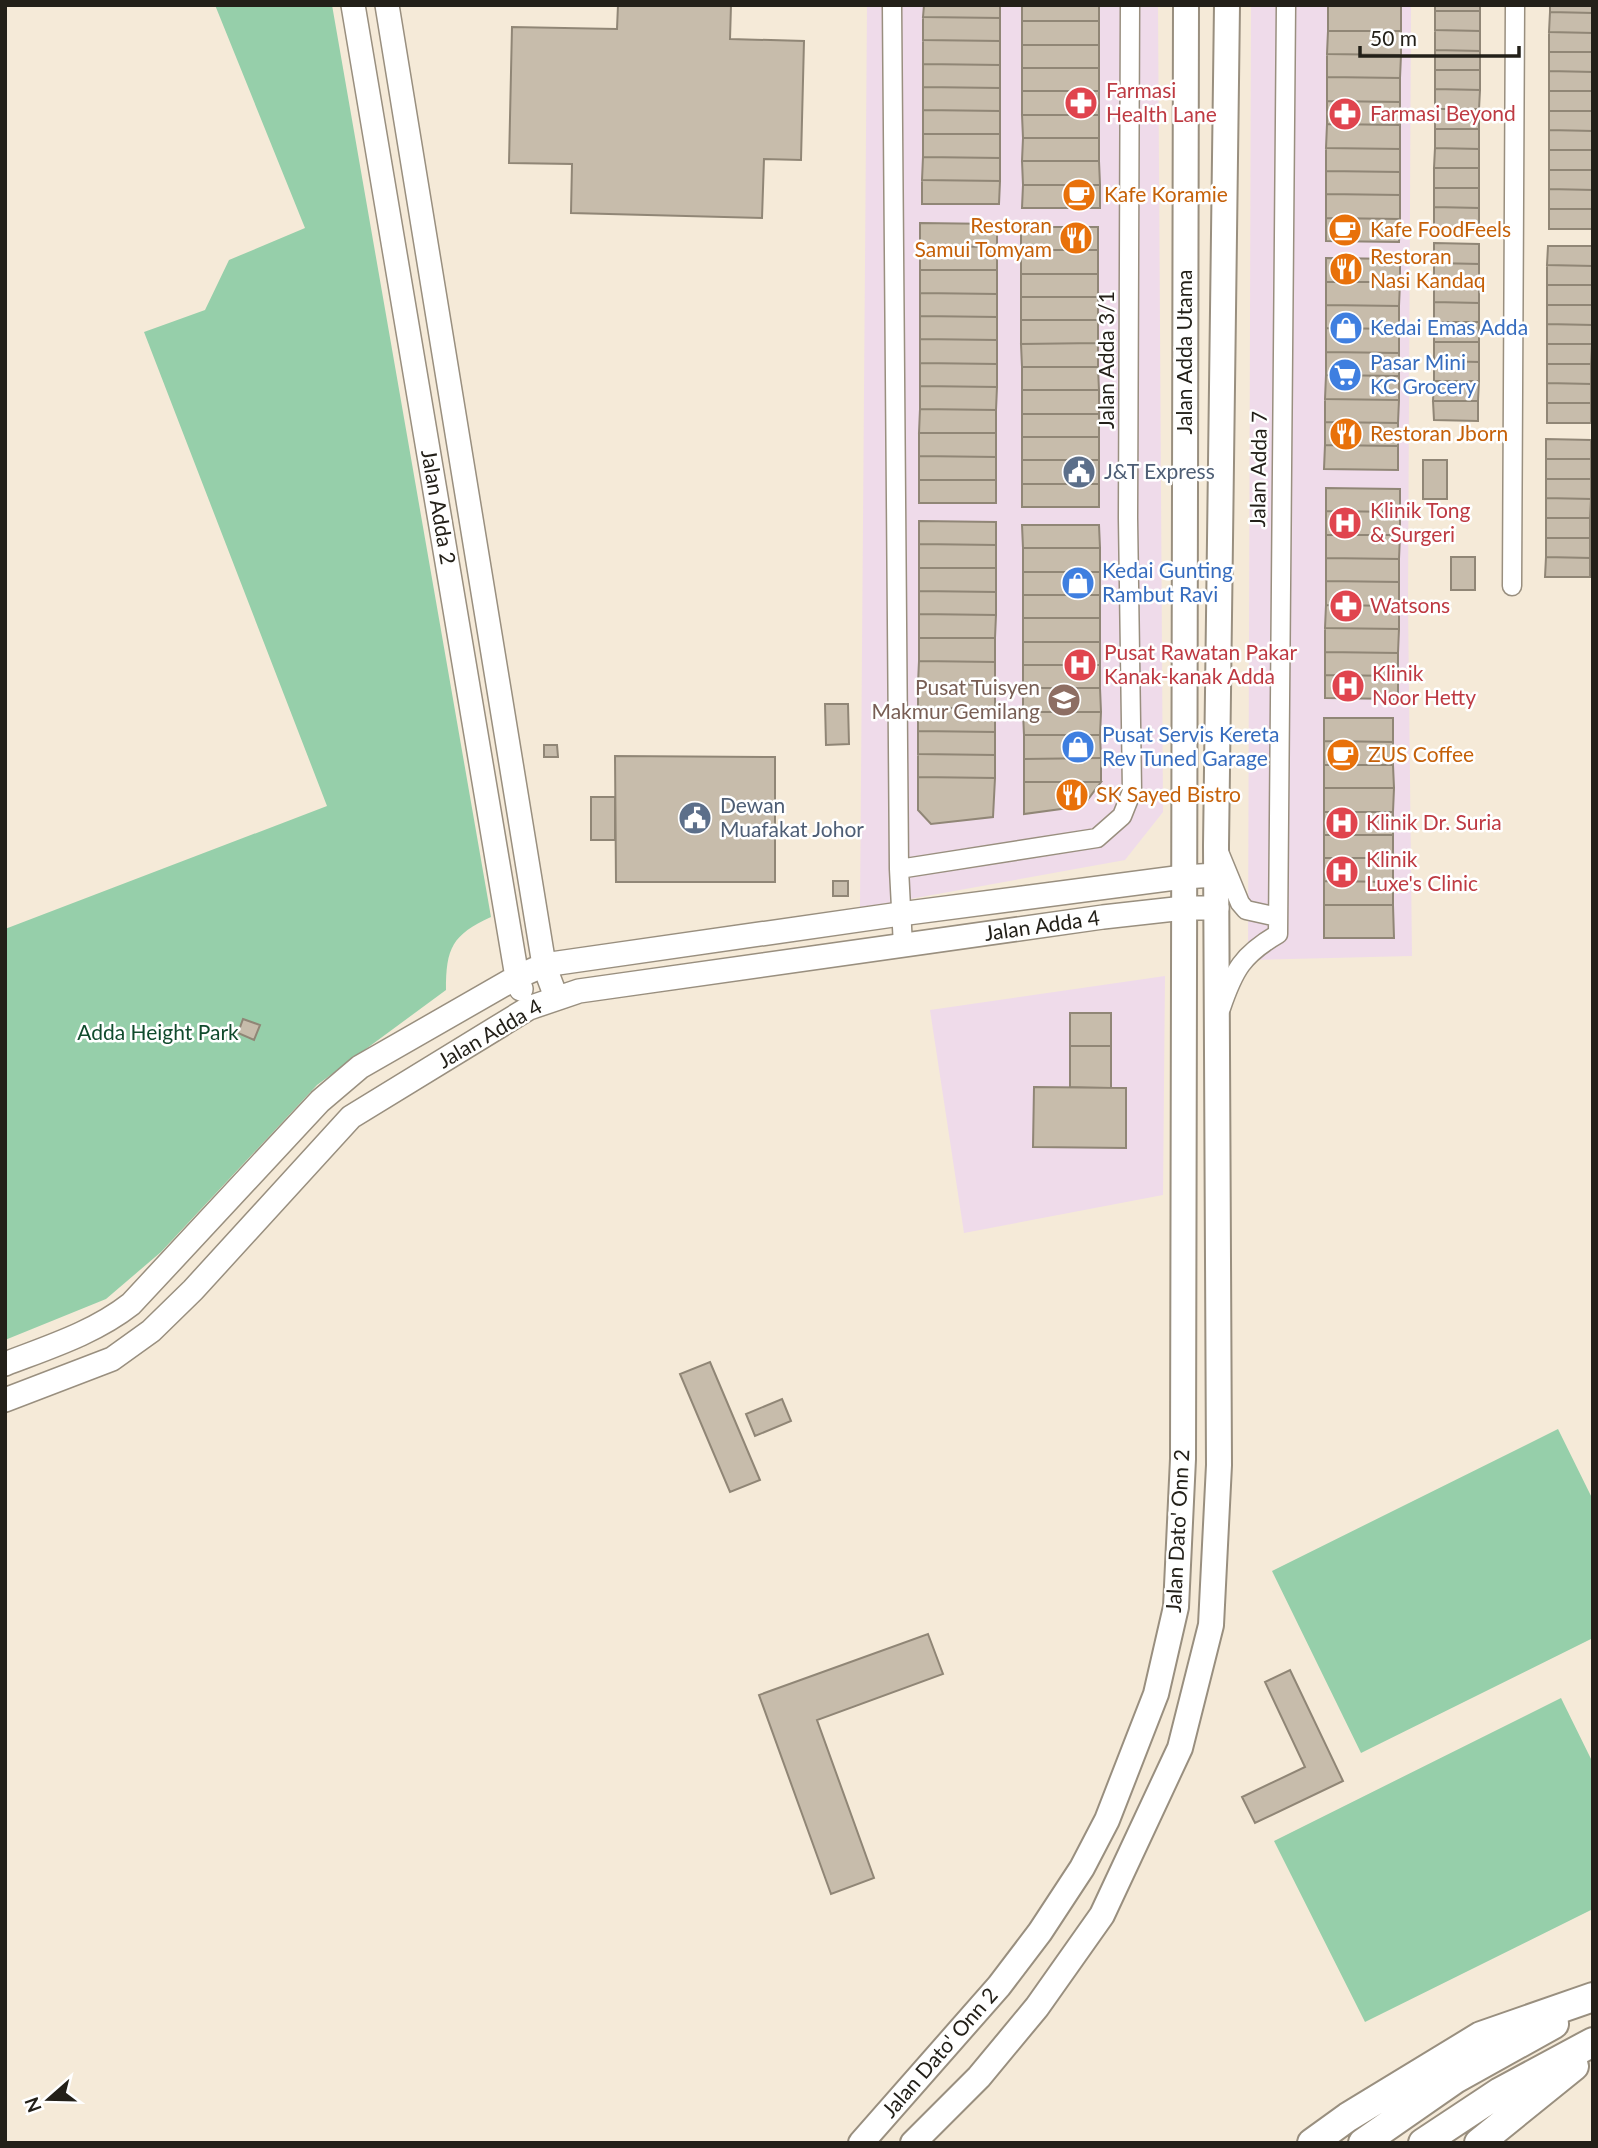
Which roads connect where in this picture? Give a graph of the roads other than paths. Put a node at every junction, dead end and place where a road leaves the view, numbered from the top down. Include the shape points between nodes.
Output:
1 (353, 5) edge
2 (387, 5) edge
3 (892, 5) edge
4 (1130, 5) edge
5 (1186, 5) edge
6 (1227, 5) edge
7 (1286, 5) edge
8 (1516, 5) edge
9 (1512, 586) dead end
10 (1216, 846) junction
11 (899, 869) junction
12 (1216, 875) junction
13 (1183, 877) junction
14 (531, 885) junction
15 (1184, 908) junction
16 (1217, 908) junction
17 (900, 914) junction
18 (1278, 926) junction
19 (903, 946) junction
20 (609, 956) junction
21 (544, 965) junction
22 (517, 977) junction
23 (556, 997) junction
24 (529, 1008) junction
25 (1217, 1021) junction
26 (5, 1364) edge
27 (5, 1401) edge
28 (1593, 1997) edge
29 (1593, 2002) edge
30 (1593, 2042) edge
31 (1593, 2051) edge
32 (861, 2143) edge
33 (914, 2143) edge
34 (1312, 2143) edge
35 (1363, 2143) edge
36 (1423, 2143) edge
37 (1479, 2143) edge

1 - 22 street, Jalan Adda 2
2 - 14 street, Jalan Adda 2
3 - 11 street
4 - 11 street, Jalan Adda 3/1 via 1132,790 1122,816 1097,838
5 - 13 main road, Jalan Adda Utama
6 - 10 main road, Jalan Adda Utama
7 - 18 street, Jalan Adda 7
8 - 9 street
10 - 12 main road, Jalan Adda Utama
10 - 18 street via 1246,911
11 - 17 street
12 - 13 street, Jalan Adda 4
12 - 16 main road, Jalan Adda Utama
13 - 15 main road, Jalan Adda Utama
13 - 17 street, Jalan Adda 4
14 - 20 street via 559,945
14 - 21 street, Jalan Adda 2
15 - 16 street, Jalan Adda 4
15 - 19 street, Jalan Adda 4
15 - 32 main road, Jalan Dato' Onn 2 via 1183,1459 1176,1607 1156,1694 1112,1808 1082,1868 1040,1932 999,1986
16 - 25 main road, Jalan Dato' Onn 2
17 - 19 street
17 - 20 street, Jalan Adda 4
18 - 25 street via 1232,976
19 - 23 street, Jalan Adda 4 via 579,990
20 - 21 street, Jalan Adda 4
21 - 22 street, Jalan Adda 4
21 - 23 street, Jalan Adda 2
22 - 24 street, Jalan Adda 2
22 - 26 street, Jalan Adda 4 via 350,1075 111,1320
23 - 24 street, Jalan Adda 4
24 - 27 street, Jalan Adda 4 via 351,1116 151,1331 112,1359
25 - 33 main road, Jalan Dato' Onn 2 via 1219,1465 1211,1625 1180,1748 1102,1915 1037,2007 979,2077
28 - 34 main road via 1482,2035
29 - 35 main road via 1455,2079
30 - 36 main road via 1500,2092
31 - 37 main road

